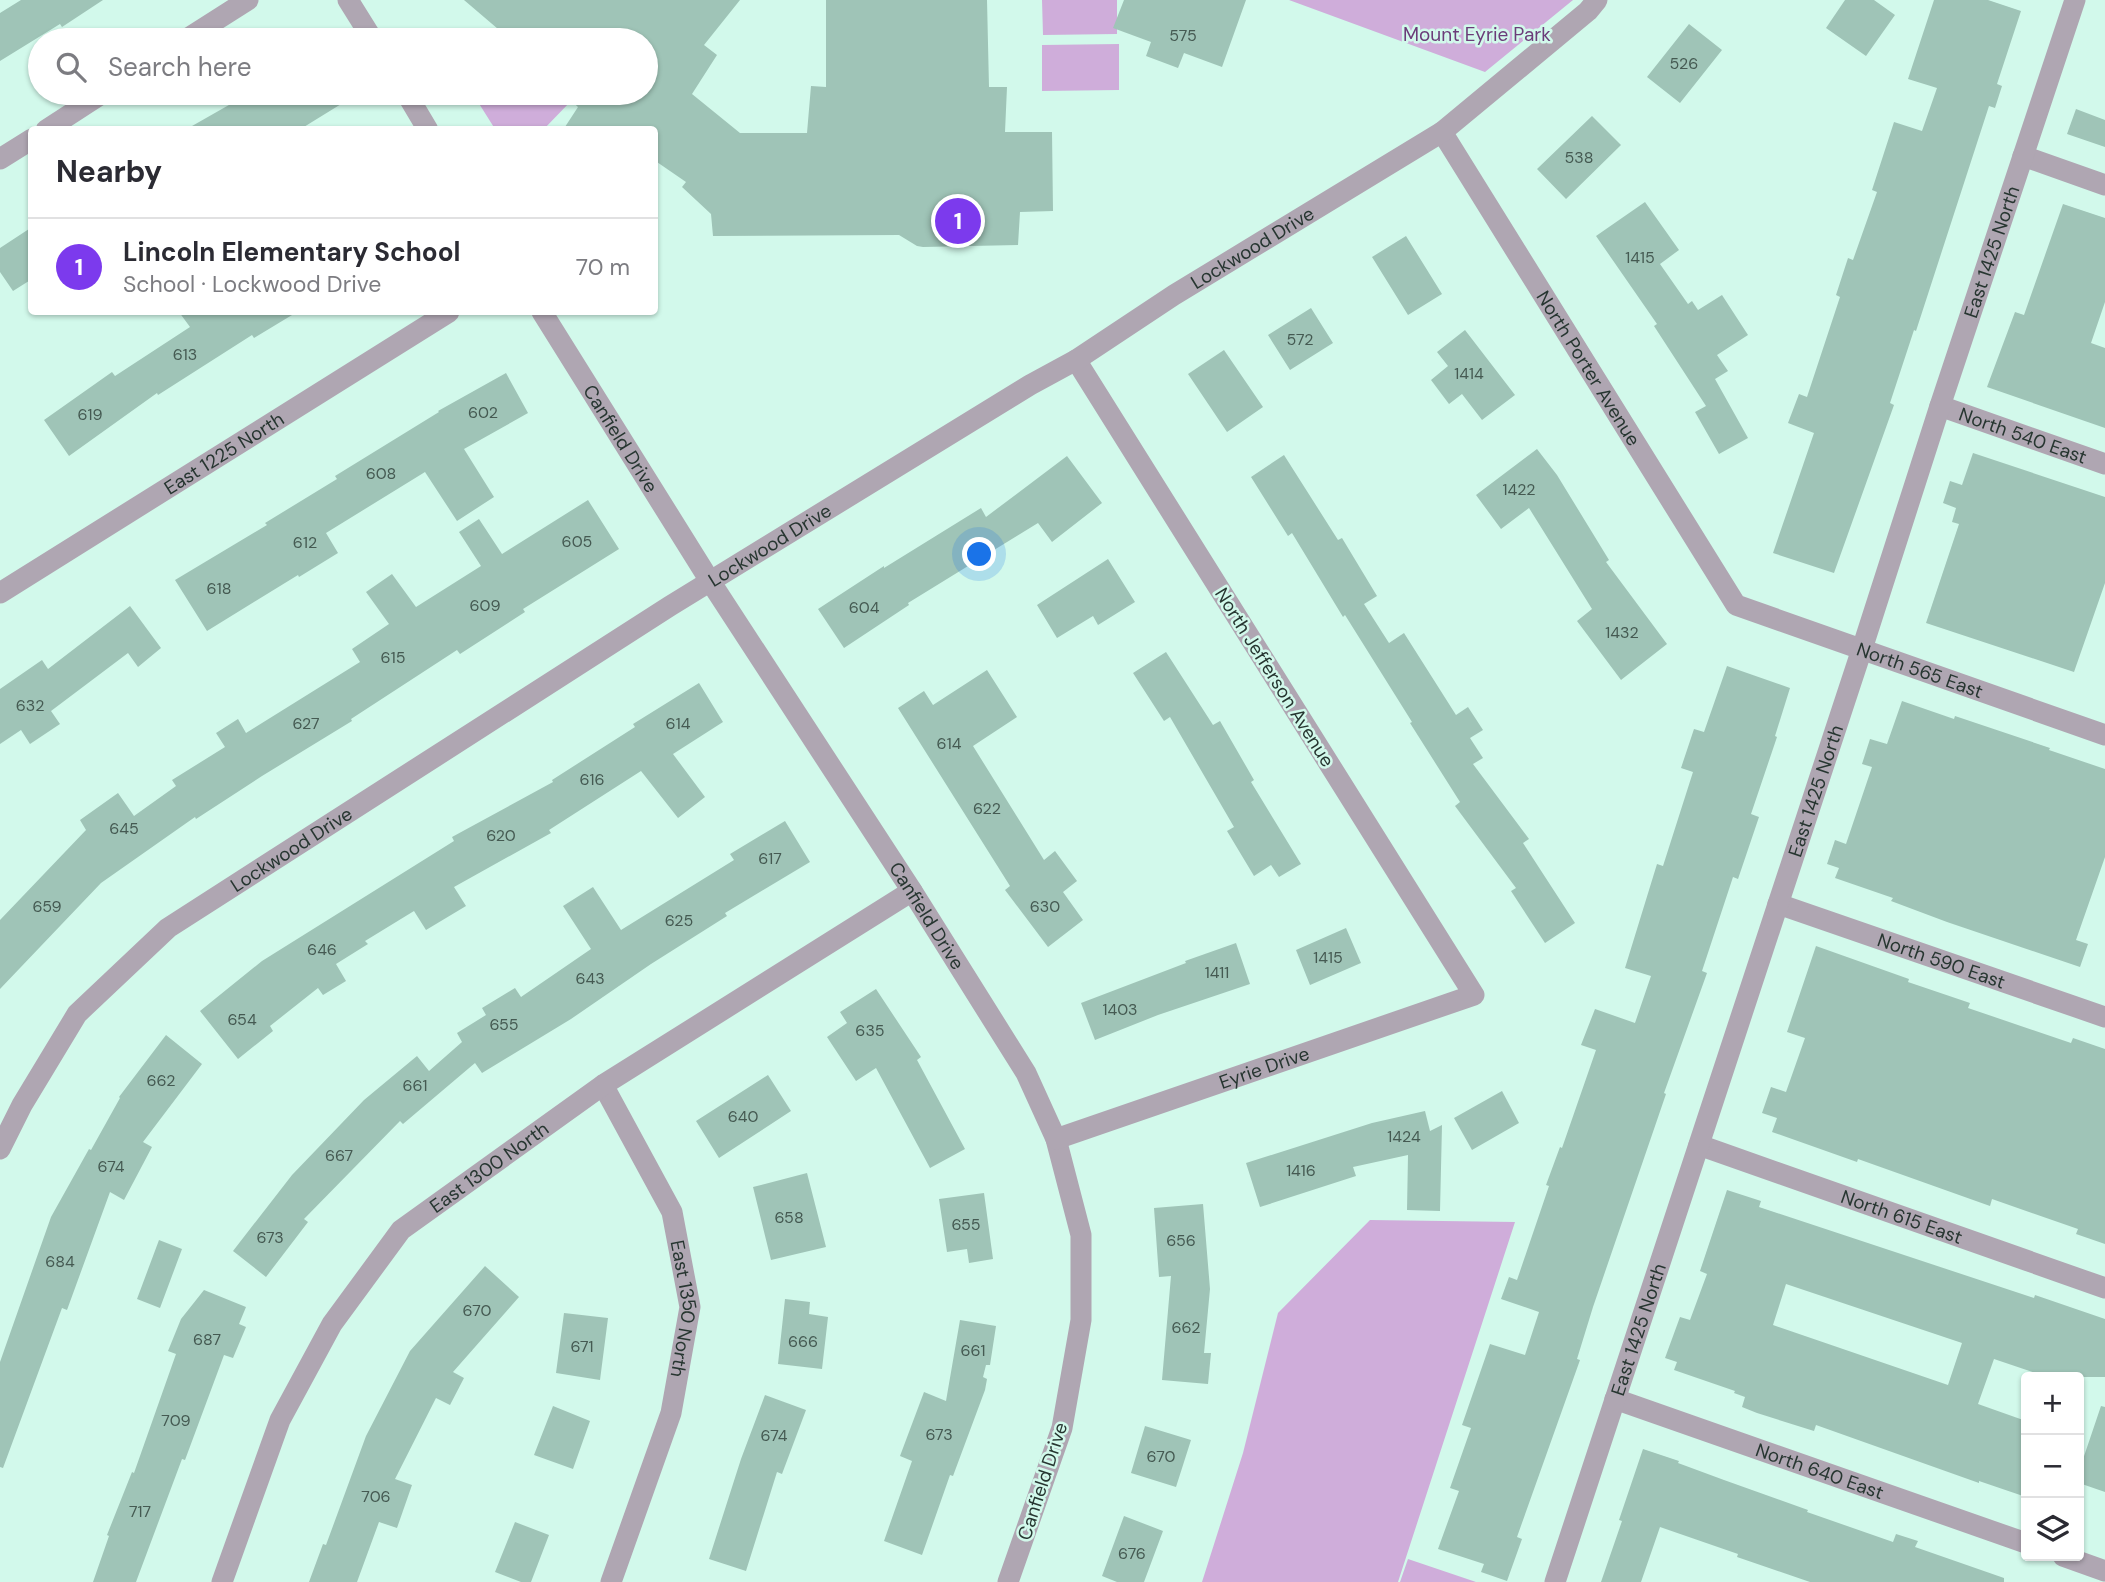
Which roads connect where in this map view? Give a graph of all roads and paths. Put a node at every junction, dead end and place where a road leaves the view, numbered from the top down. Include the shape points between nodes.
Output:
1 (248, 0) edge
2 (348, 0) edge
3 (1597, 0) edge
4 (2075, 0) edge
5 (204, 28) edge
6 (366, 28) edge
7 (85, 105) edge
8 (412, 105) edge
9 (52, 126) edge
10 (426, 126) edge
11 (1442, 132) junction
12 (28, 142) edge
13 (2024, 156) junction
14 (0, 159) edge
15 (2105, 185) edge
16 (444, 315) edge
17 (543, 315) edge
18 (1076, 360) junction
19 (1940, 406) junction
20 (2105, 464) edge
21 (710, 581) junction
22 (0, 593) edge
23 (1736, 605) joint
24 (1862, 649) junction
25 (2105, 735) edge
26 (912, 891) junction
27 (1778, 904) junction
28 (1474, 995) joint
29 (2105, 1017) edge
30 (603, 1085) junction
31 (1056, 1139) junction
32 (1699, 1145) junction
33 (0, 1149) edge
34 (2105, 1288) edge
35 (1615, 1399) junction
36 (2021, 1541) edge
37 (2077, 1561) edge
38 (2105, 1571) edge
39 (222, 1582) edge
40 (611, 1582) edge
41 (1007, 1582) edge
42 (1555, 1582) edge

1 - 5 street
2 - 6 street
3 - 11 street, Lockwood Drive
4 - 13 street, East 1425 North
7 - 9 street
8 - 10 street
11 - 18 street, Lockwood Drive
11 - 23 street, North Porter Avenue
12 - 14 street
13 - 15 street
13 - 19 street, East 1425 North
16 - 22 street, East 1225 North
17 - 21 street, Canfield Drive
18 - 21 street, Lockwood Drive
18 - 28 street, North Jefferson Avenue
19 - 20 street, North 540 East
19 - 24 street, East 1425 North
21 - 26 street, Canfield Drive
21 - 33 street, Lockwood Drive via 168,928 77,1014
23 - 24 street, North 565 East
24 - 25 street, North 565 East
24 - 27 street, East 1425 North
26 - 30 street, East 1300 North
26 - 31 street, Canfield Drive via 1026,1073
27 - 29 street, North 590 East
27 - 32 street, East 1425 North
28 - 31 street, Eyrie Drive
30 - 39 street, East 1300 North via 401,1230 332,1324 280,1420
30 - 40 street, East 1350 North via 672,1212 690,1307 671,1413
31 - 41 street, Canfield Drive via 1081,1235 1081,1320 1062,1429
32 - 34 street, North 615 East
32 - 35 street, East 1425 North
35 - 36 street, North 640 East
35 - 42 street, East 1425 North
37 - 38 street

